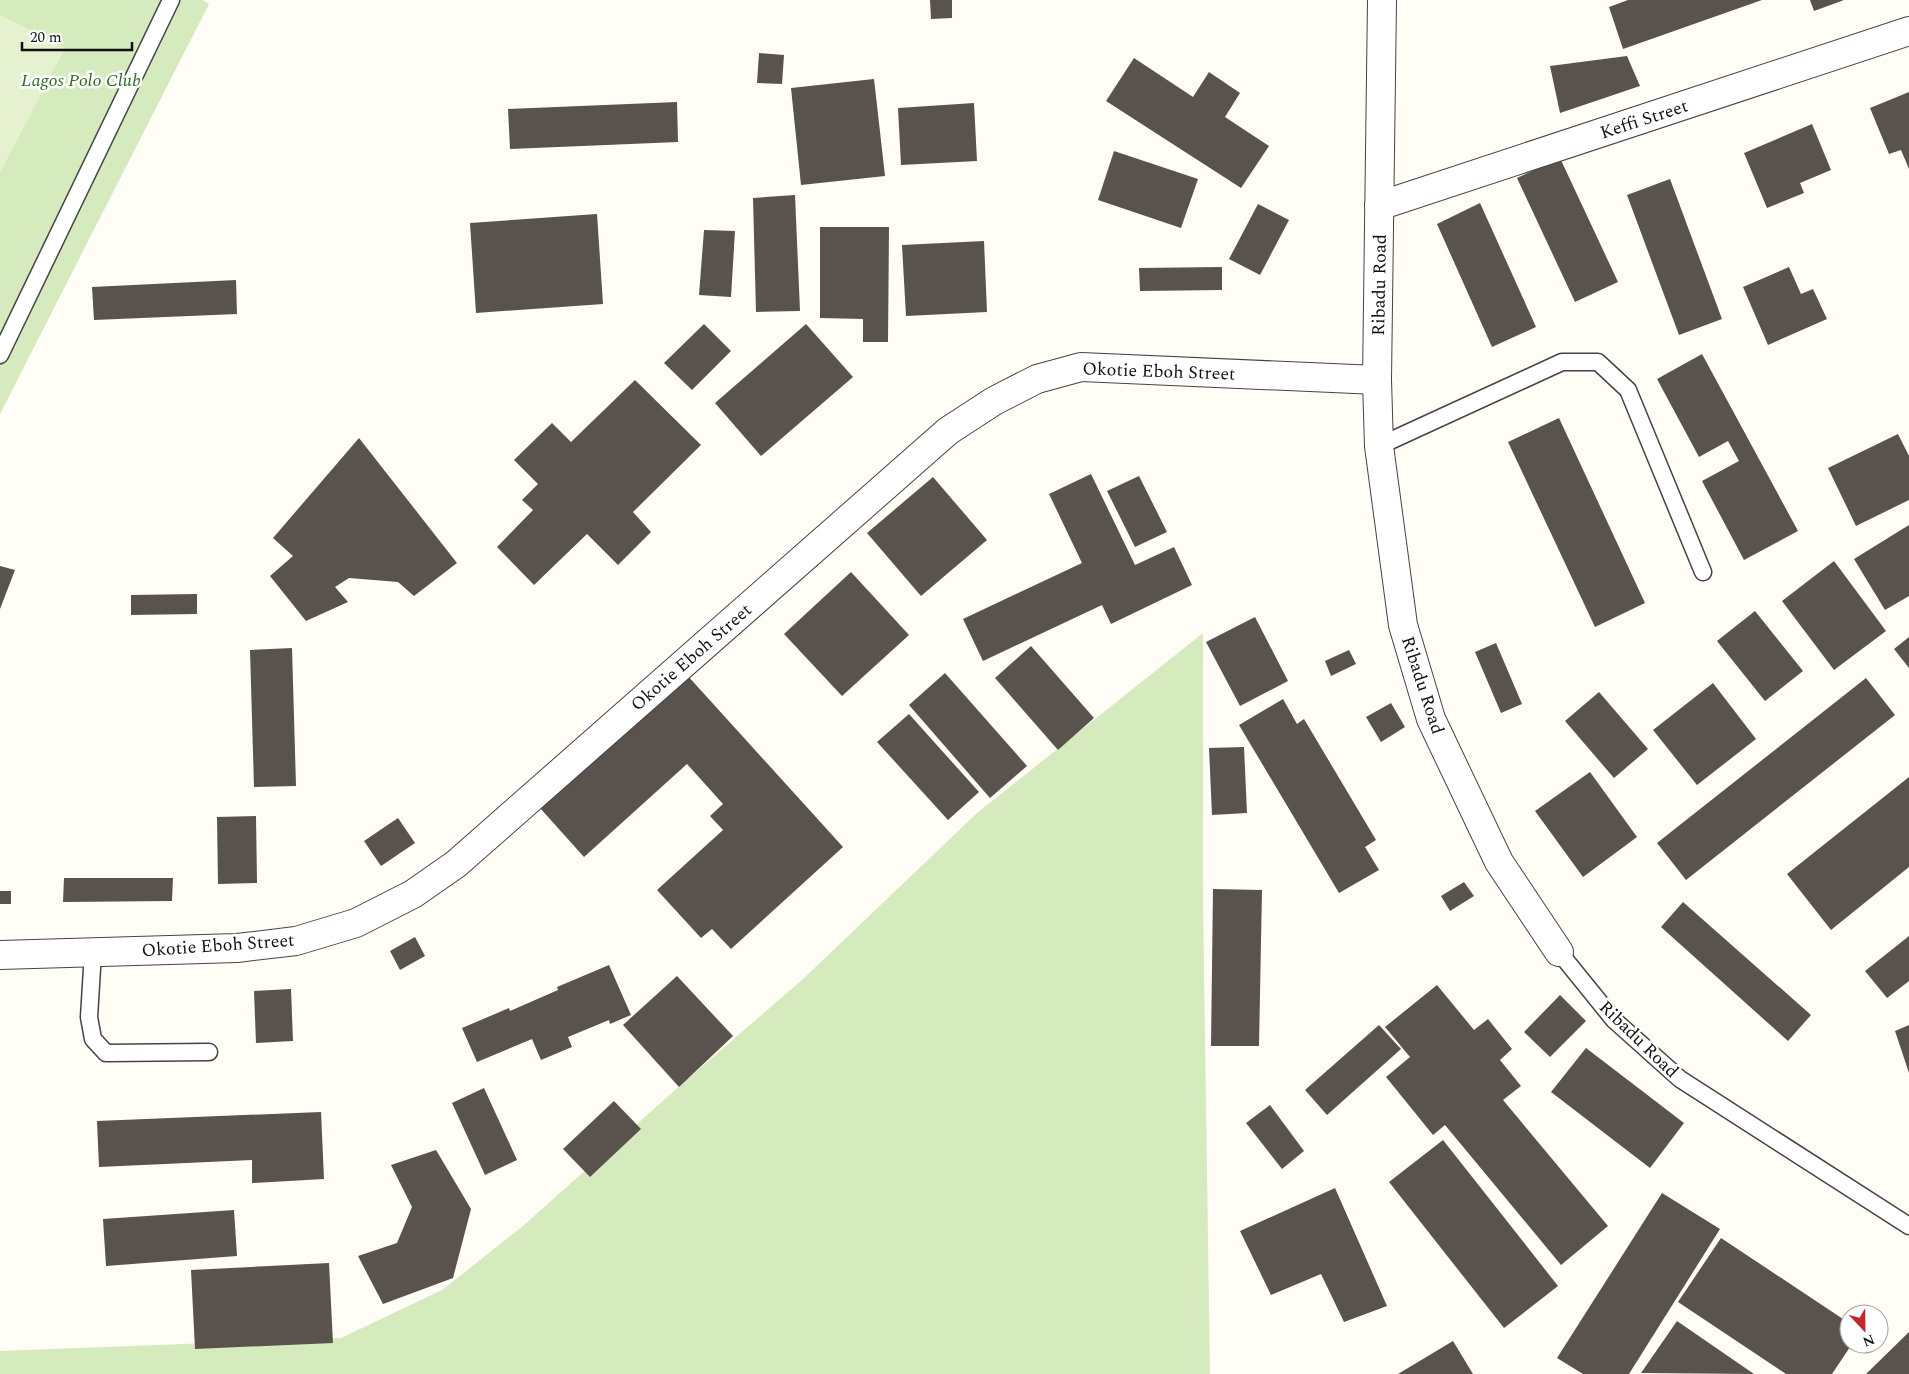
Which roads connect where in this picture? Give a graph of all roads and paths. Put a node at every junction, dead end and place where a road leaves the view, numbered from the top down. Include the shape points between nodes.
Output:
1 (171, 0) edge
2 (1382, 0) edge
3 (1909, 31) edge
4 (1379, 206) junction
5 (0, 355) edge
6 (1378, 380) junction
7 (1378, 446) junction
8 (1703, 572) dead end
9 (94, 952) junction
10 (1558, 952) joint
11 (0, 955) edge
12 (209, 1052) dead end
13 (1909, 1226) edge

1 - 5 lane
2 - 4 street, Ribadu Road
3 - 4 street, Keffi Street
4 - 6 street, Ribadu Road
6 - 7 street, Ribadu Road
6 - 9 street, Okotie Eboh Street via 1081,367 1037,379 994,401 948,431 456,864 413,894 356,923 296,941 237,948
7 - 8 lane via 1562,362 1598,362 1628,390
7 - 10 street, Ribadu Road via 1403,625 1431,719 1499,862
9 - 11 street, Okotie Eboh Street
9 - 12 lane via 89,1017 93,1039 106,1053
10 - 13 lane, Ribadu Road via 1614,1020 1680,1079

